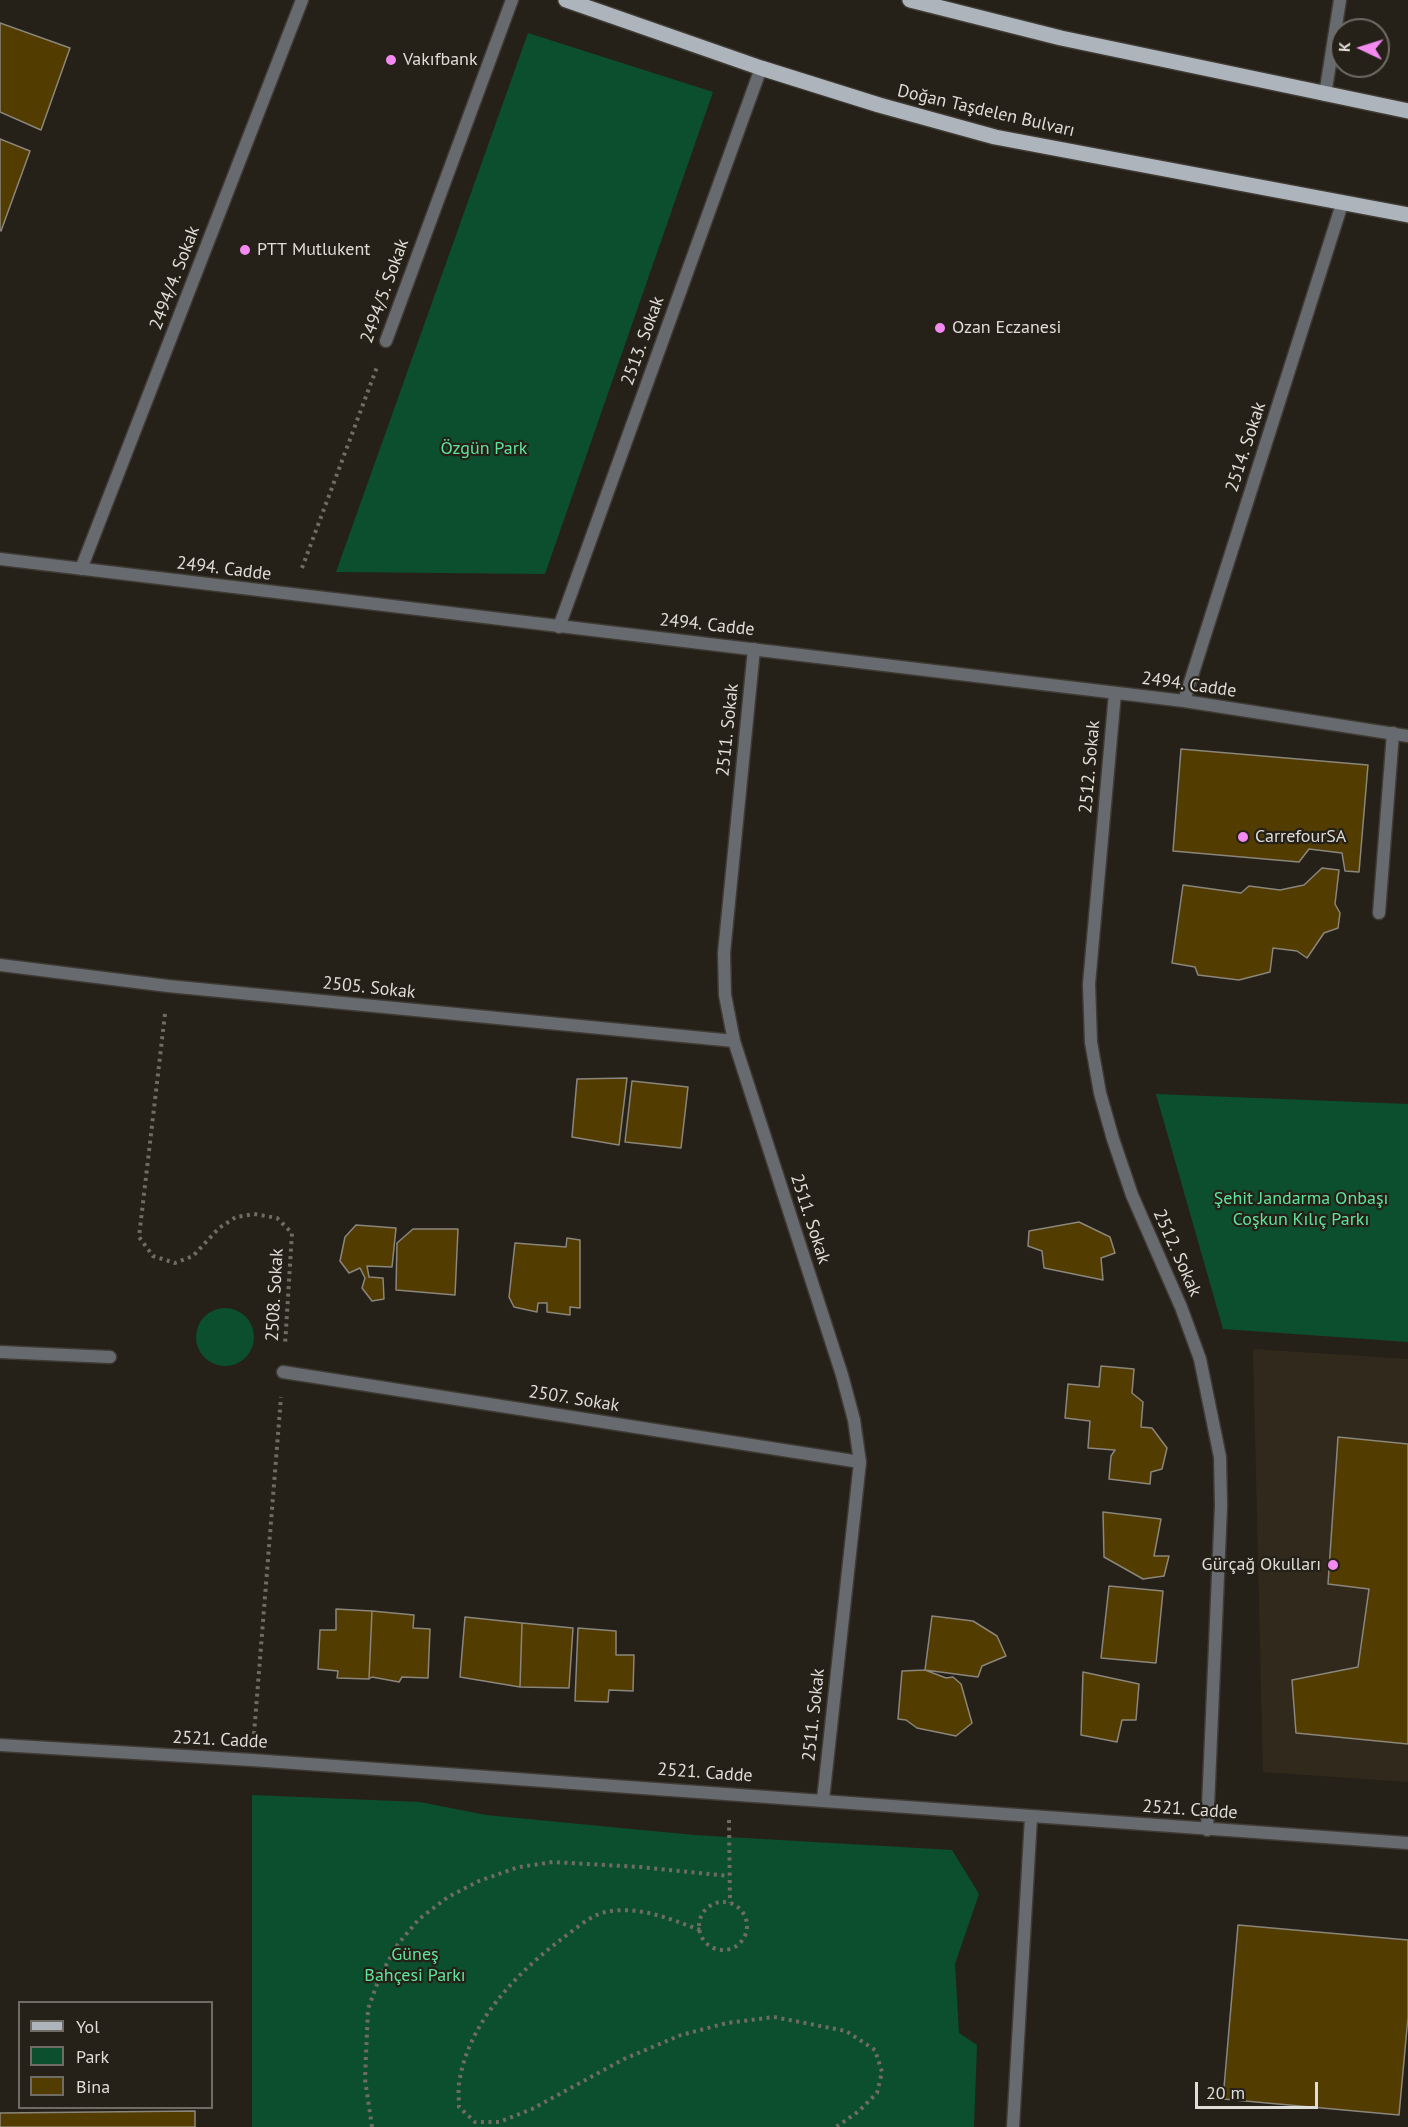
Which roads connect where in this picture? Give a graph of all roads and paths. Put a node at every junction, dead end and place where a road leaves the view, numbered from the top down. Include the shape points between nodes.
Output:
1 (302, 0) edge
2 (513, 0) edge
3 (567, 0) edge
4 (910, 0) edge
5 (1340, 0) edge
6 (761, 68) junction
7 (1324, 94) junction
8 (1408, 111) edge
9 (1342, 204) junction
10 (1408, 215) edge
11 (386, 341) joint
12 (0, 559) edge
13 (81, 569) junction
14 (292, 596) junction
15 (559, 627) junction
16 (754, 649) junction
17 (1115, 693) junction
18 (1184, 701) junction
19 (1393, 733) junction
20 (1408, 736) edge
21 (1379, 913) dead end
22 (0, 965) edge
23 (168, 986) junction
24 (734, 1041) junction
25 (0, 1352) edge
26 (110, 1357) dead end
27 (284, 1372) junction
28 (860, 1462) junction
29 (0, 1745) edge
30 (252, 1760) junction
31 (728, 1793) junction
32 (823, 1800) junction
33 (1031, 1817) junction
34 (1207, 1830) junction
35 (1408, 1843) edge
36 (729, 1876) junction
37 (730, 1903) junction
38 (700, 1930) junction
39 (372, 2127) edge
40 (836, 2127) edge
41 (1013, 2127) edge

1 - 13 street, 2494/4. Sokak
2 - 11 street, 2494/5. Sokak
3 - 6 main road, Doğan Taşdelen Bulvarı
4 - 7 main road via 1061,38
5 - 7 street
6 - 9 main road, Doğan Taşdelen Bulvarı via 995,137
6 - 15 street, 2513. Sokak
7 - 8 main road
9 - 10 main road, Doğan Taşdelen Bulvarı
9 - 18 street, 2514. Sokak
11 - 14 path, 2494/5. Sokak
12 - 13 street, 2494. Cadde
13 - 14 street, 2494. Cadde
14 - 15 street, 2494. Cadde
15 - 16 street, 2494. Cadde
16 - 17 street, 2494. Cadde
16 - 24 street, 2511. Sokak via 724,953 725,995
17 - 18 street, 2494. Cadde
17 - 34 street, 2512. Sokak via 1089,984 1091,1042 1100,1093 1128,1184 1200,1359 1220,1457
18 - 19 street, 2494. Cadde
19 - 20 street, 2494. Cadde
19 - 21 street
22 - 23 street, 2505. Sokak
23 - 24 street, 2505. Sokak
23 - 27 path, 2508. Sokak via 139,1237 153,1256 175,1263 193,1256 219,1228 236,1217 254,1214 276,1218 292,1233
24 - 28 street, 2511. Sokak via 842,1375
25 - 26 street
27 - 28 street, 2507. Sokak
27 - 30 path, 2508. Sokak
28 - 32 street, 2511. Sokak
29 - 30 street, 2521. Cadde
30 - 31 street, 2521. Cadde
31 - 32 street, 2521. Cadde
31 - 36 path
32 - 33 street, 2521. Cadde
33 - 34 street, 2521. Cadde
33 - 41 street
34 - 35 street, 2521. Cadde
36 - 37 path
36 - 39 path via 553,1862 519,1867 448,1897 419,1919 398,1944 368,2009 365,2079
37 - 38 path via 707,1908 699,1922
37 - 38 path via 746,1919 742,1941 729,1950 721,1950 707,1944
38 - 40 path via 633,1910 604,1912 574,1930 518,1977 478,2029 465,2056 458,2085 459,2108 475,2122 499,2122 681,2035 727,2023 774,2017 846,2031 875,2050 882,2072 877,2093

